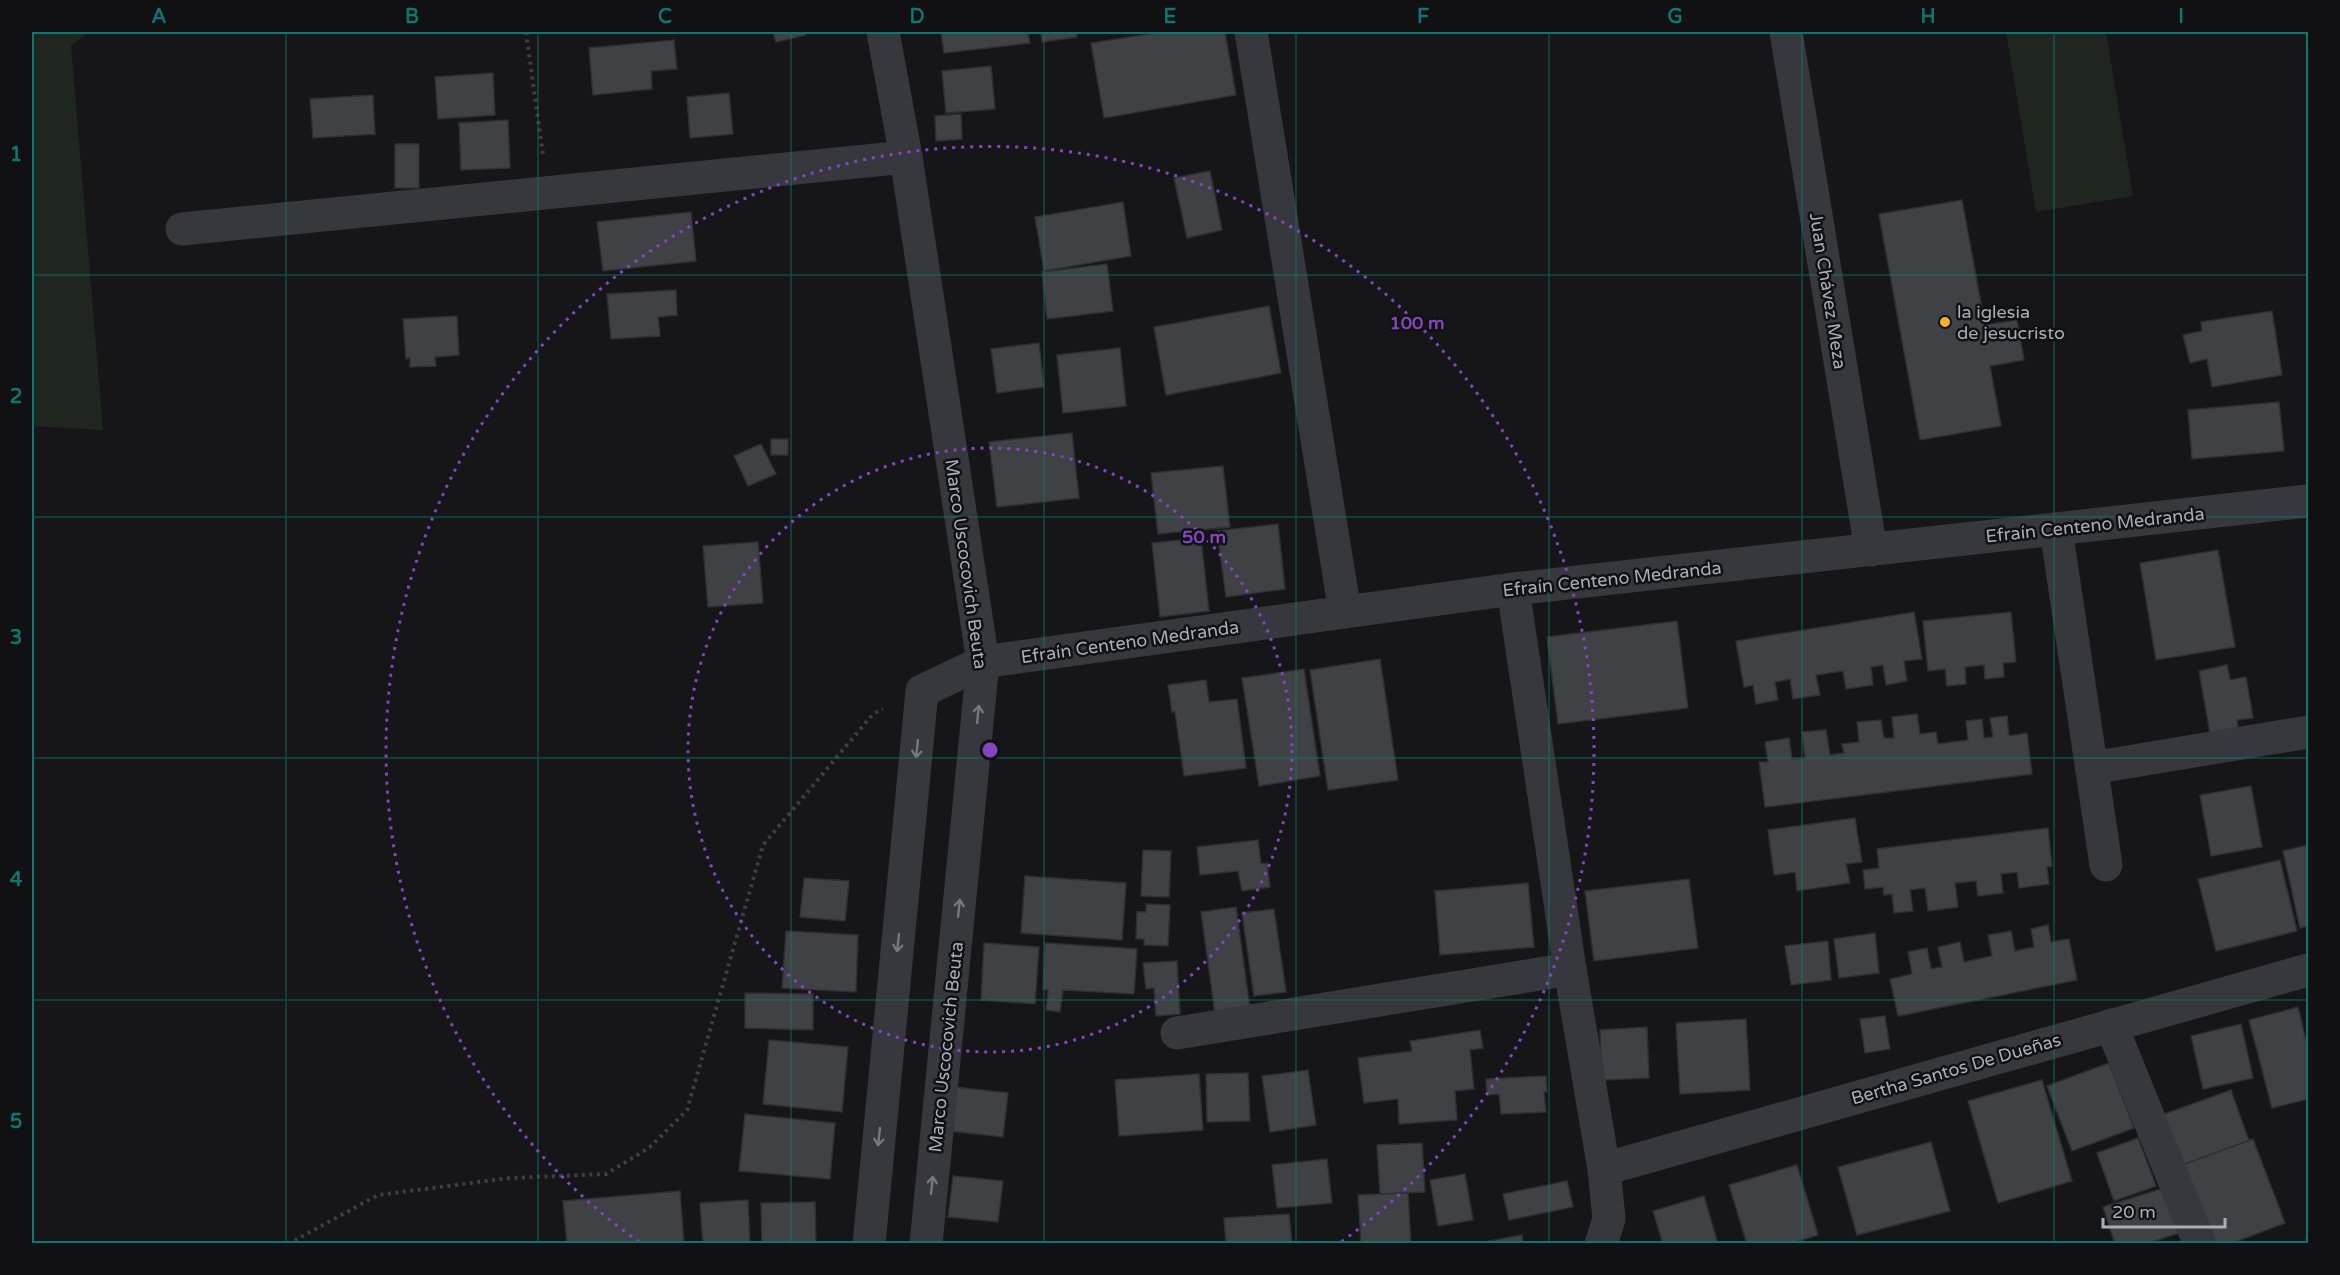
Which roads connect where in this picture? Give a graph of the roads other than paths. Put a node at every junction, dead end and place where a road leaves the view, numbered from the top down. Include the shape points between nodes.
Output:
1 (883, 32) edge
2 (1251, 32) edge
3 (1786, 32) edge
4 (906, 157) junction
5 (182, 229) dead end
6 (2308, 501) edge
7 (2056, 529) junction
8 (1871, 550) junction
9 (1513, 589) junction
10 (1345, 612) junction
11 (983, 662) junction
12 (2308, 732) edge
13 (2092, 768) junction
14 (2106, 865) dead end
15 (1570, 969) junction
16 (2308, 970) edge
17 (2111, 1025) junction
18 (1177, 1033) dead end
19 (1604, 1169) junction
20 (869, 1244) edge
21 (926, 1244) edge
22 (1601, 1244) edge
23 (2200, 1244) edge

1 - 4 street, Marco Uscocovich Beuta
2 - 10 street
3 - 8 street, Juan Chávez Meza
4 - 5 street
4 - 11 street, Marco Uscocovich Beuta
6 - 7 street, Efraín Centeno Medranda
7 - 8 street, Efraín Centeno Medranda
7 - 13 street
8 - 9 street, Efraín Centeno Medranda
9 - 10 street, Efraín Centeno Medranda
9 - 15 street
10 - 11 street, Efraín Centeno Medranda
11 -> 20 street, Efraín Centeno Medranda via 922,691
21 -> 11 street, Marco Uscocovich Beuta
12 - 13 street
13 - 14 street
15 - 18 street
15 - 19 street
16 - 17 street, Bertha Santos De Dueñas
17 - 19 street, Bertha Santos De Dueñas
17 - 23 street
19 - 22 street via 1609,1219

